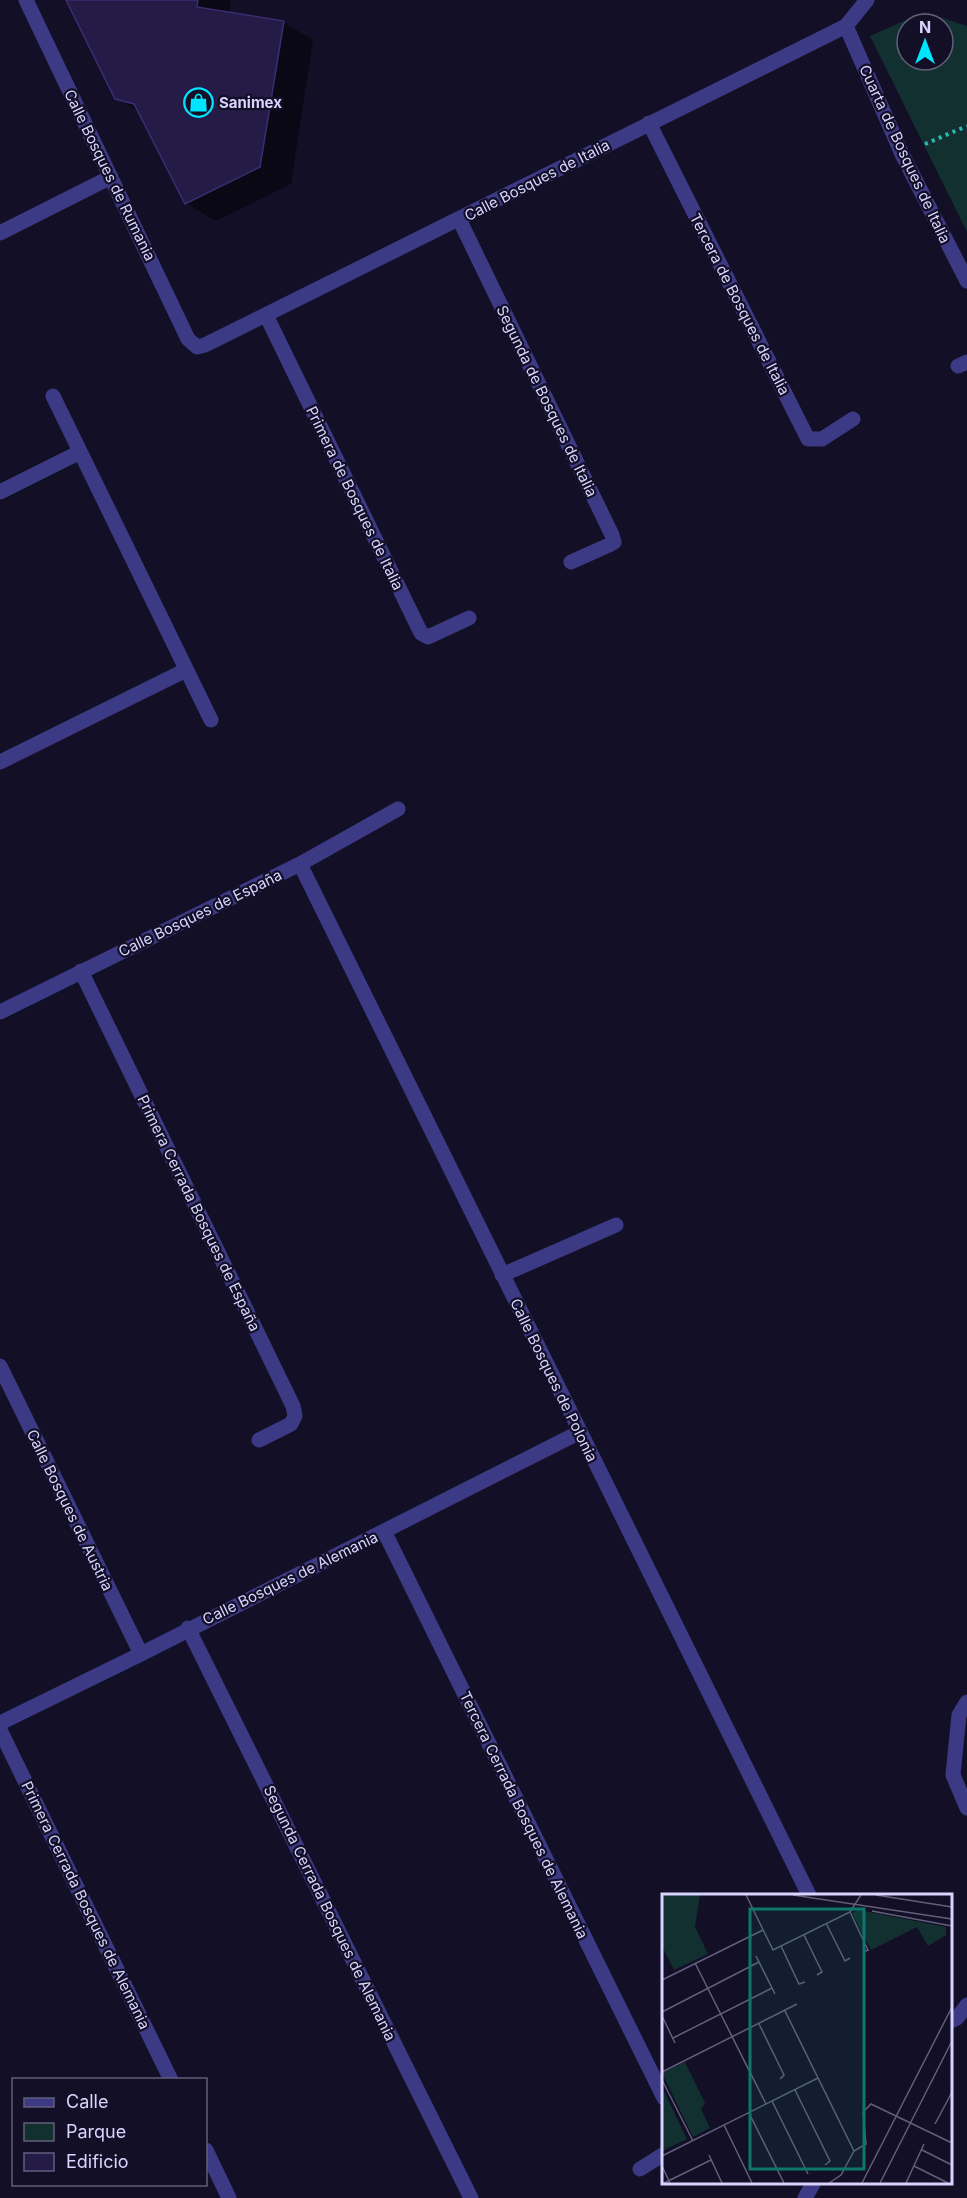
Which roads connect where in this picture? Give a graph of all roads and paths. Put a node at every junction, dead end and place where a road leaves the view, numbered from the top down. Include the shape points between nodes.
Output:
1 (26, 0) edge
2 (867, 0) edge
3 (846, 26) junction
4 (650, 123) junction
5 (967, 126) edge
6 (902, 154) junction
7 (111, 177) junction
8 (459, 219) junction
9 (0, 232) edge
10 (967, 281) edge
11 (266, 315) junction
12 (197, 346) joint
13 (53, 396) dead end
14 (853, 419) dead end
15 (80, 452) junction
16 (0, 492) edge
17 (571, 562) dead end
18 (469, 618) dead end
19 (186, 670) junction
20 (211, 720) dead end
21 (0, 762) edge
22 (398, 809) dead end
23 (300, 864) junction
24 (81, 972) junction
25 (0, 1012) edge
26 (616, 1225) dead end
27 (502, 1275) junction
28 (0, 1366) edge
29 (580, 1432) junction
30 (259, 1440) dead end
31 (384, 1531) junction
32 (188, 1628) junction
33 (141, 1654) junction
34 (967, 1702) edge
35 (0, 1723) edge
36 (0, 1730) edge
37 (967, 1808) edge
38 (809, 1894) edge
39 (967, 2006) edge
40 (952, 2020) edge
41 (171, 2078) edge
42 (662, 2094) edge
43 (207, 2152) edge
44 (662, 2155) edge
45 (640, 2169) dead end
46 (813, 2183) edge
47 (229, 2198) edge
48 (471, 2198) edge
49 (805, 2198) edge

1 - 7 street, Calle Bosques de Rumania
2 - 3 street, Calle Bosques de Italia
3 - 4 street, Calle Bosques de Italia
3 - 6 street, Cuarta de Bosques de Italia
4 - 8 street, Calle Bosques de Italia
4 - 14 street, Tercera de Bosques de Italia via 808,439 822,439
5 - 6 path
6 - 10 street, Cuarta de Bosques de Italia
7 - 9 street
7 - 12 street, Calle Bosques de Rumania via 188,339
8 - 11 street, Calle Bosques de Italia
8 - 17 street, Segunda de Bosques de Italia via 612,535 614,542
11 - 12 street, Calle Bosques de Italia
11 - 18 street, Primera de Bosques de Italia via 421,633 428,637
13 - 15 street
15 - 16 street
15 - 19 street
19 - 20 street
19 - 21 street
22 - 23 street, Calle Bosques de España
23 - 24 street, Calle Bosques de España
23 - 27 street, Calle Bosques de Polonia
24 - 25 street, Calle Bosques de España
24 - 30 street, Primera Cerrada Bosques de España via 293,1406 295,1416 291,1424
26 - 27 street
27 - 29 street, Calle Bosques de Polonia
28 - 33 street, Calle Bosques de Austria
29 - 31 street, Calle Bosques de Alemania
29 - 38 street, Calle Bosques de Polonia
31 - 32 street, Calle Bosques de Alemania
31 - 42 street, Tercera Cerrada Bosques de Alemania
32 - 33 street, Calle Bosques de Alemania
32 - 48 street, Segunda Cerrada Bosques de Alemania
33 - 35 street, Calle Bosques de Alemania
34 - 37 street via 959,1715 953,1775
36 - 41 street, Primera Cerrada Bosques de Alemania
39 - 40 street
43 - 47 street
44 - 45 street
46 - 49 street

